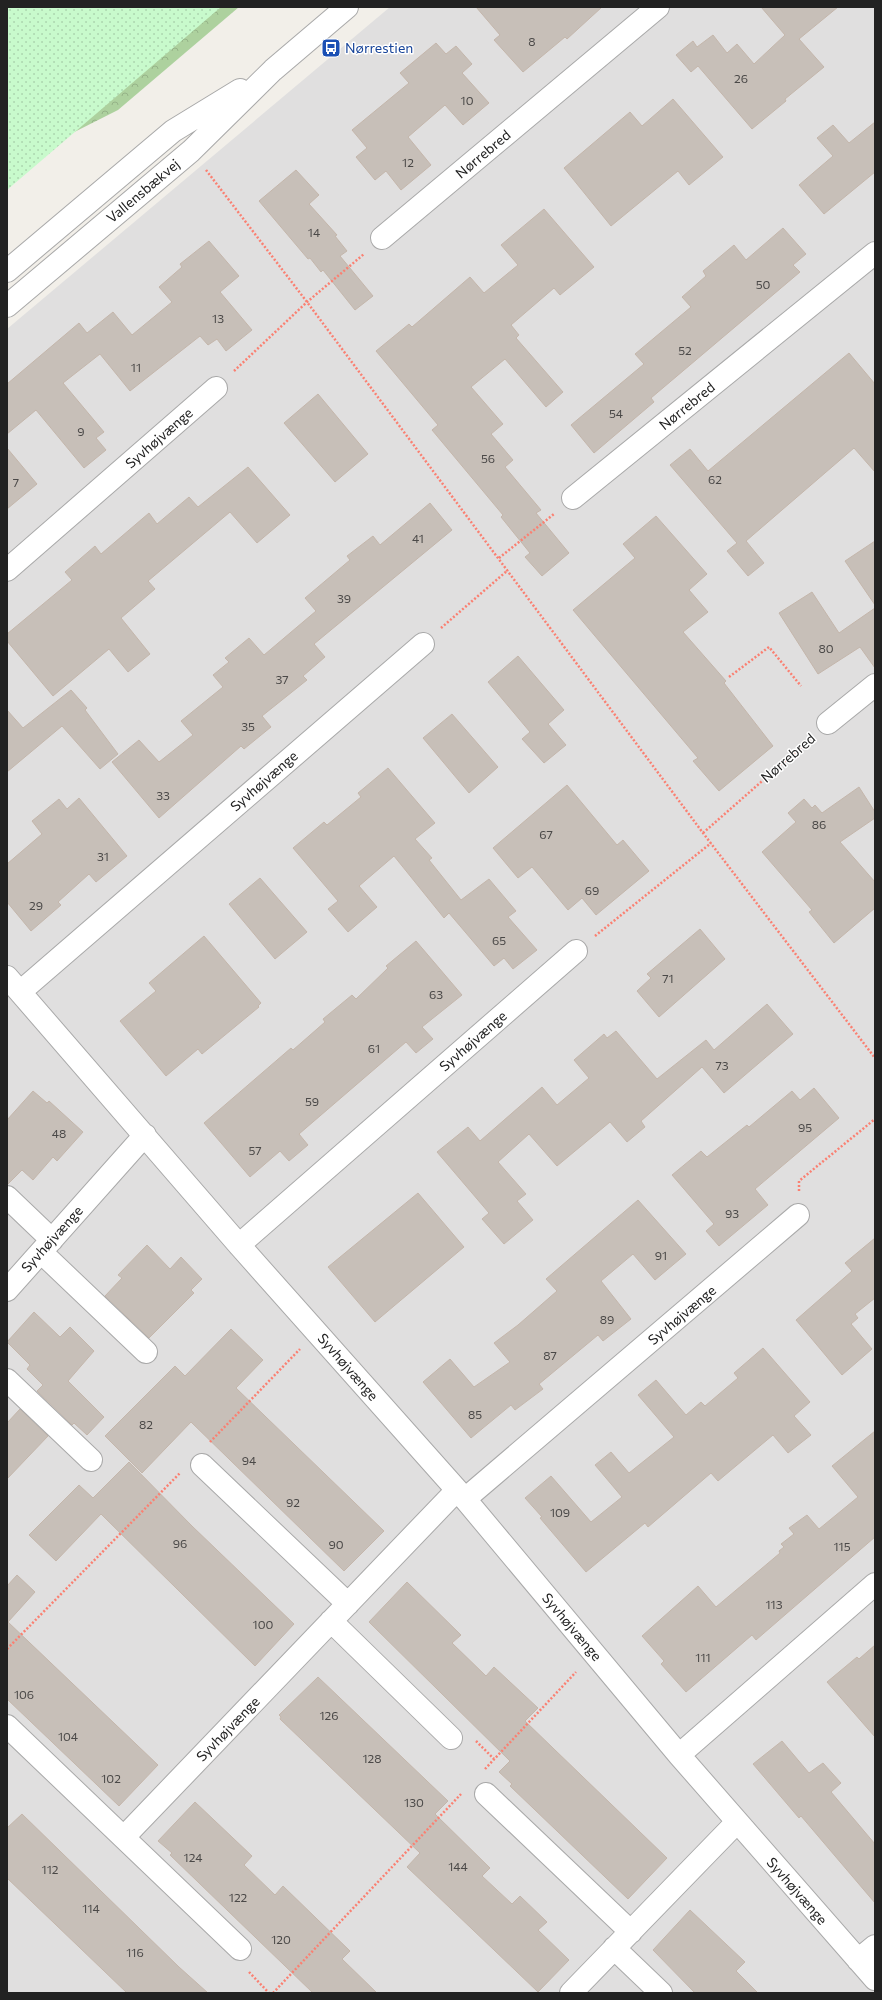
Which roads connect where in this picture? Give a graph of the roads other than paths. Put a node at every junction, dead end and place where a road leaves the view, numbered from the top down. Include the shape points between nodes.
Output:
1 (347, 7) edge
2 (658, 7) edge
3 (274, 70) junction
4 (382, 238) road end
5 (875, 253) edge
6 (7, 271) edge
7 (7, 306) edge
8 (216, 388) road end
9 (573, 498) road end
10 (7, 570) edge
11 (423, 644) road end
12 (875, 685) edge
13 (828, 723) road end
14 (576, 951) road end
15 (14, 984) edge
16 (145, 1135) junction
17 (7, 1197) edge
18 (798, 1215) road end
19 (239, 1245) junction
20 (46, 1246) junction
21 (7, 1290) edge
22 (146, 1352) dead end
23 (7, 1380) edge
24 (198, 1459) road end
25 (91, 1460) dead end
26 (461, 1495) junction
27 (875, 1584) edge
28 (348, 1604) junction
29 (331, 1621) junction
30 (7, 1726) edge
31 (451, 1738) dead end
32 (679, 1755) junction
33 (483, 1784) road end
34 (737, 1822) junction
35 (124, 1837) junction
36 (631, 1932) junction
37 (875, 1946) edge
38 (614, 1948) junction
39 (240, 1949) dead end
40 (858, 1960) junction
41 (875, 1979) edge
42 (571, 1993) edge
43 (661, 1993) edge

1 - 3 street, Vallensbækvej
2 - 4 street, Nørrebred
3 - 6 street, Vallensbækvej via 174,131
3 - 7 street, Vallensbækvej via 191,151
5 - 9 street, Nørrebred
8 - 10 street, Syvhøjvænge
11 - 15 street, Syvhøjvænge
12 - 13 street, Nørrebred
14 - 19 street, Syvhøjvænge
15 - 16 street, Syvhøjvænge
16 - 19 street, Syvhøjvænge
16 - 20 street, Syvhøjvænge
17 - 20 street
18 - 26 street, Syvhøjvænge
19 - 26 street, Syvhøjvænge
20 - 21 street, Syvhøjvænge
20 - 22 street
23 - 25 street
24 - 28 street
26 - 28 street, Syvhøjvænge
26 - 32 street, Syvhøjvænge
27 - 32 street
28 - 29 street, Syvhøjvænge
29 - 31 street
29 - 35 street, Syvhøjvænge
30 - 35 street
32 - 34 street, Syvhøjvænge
33 - 36 street
34 - 36 street
34 - 40 street, Syvhøjvænge
35 - 39 street
36 - 38 street
37 - 40 street
38 - 42 street
38 - 43 street
40 - 41 street, Syvhøjvænge

